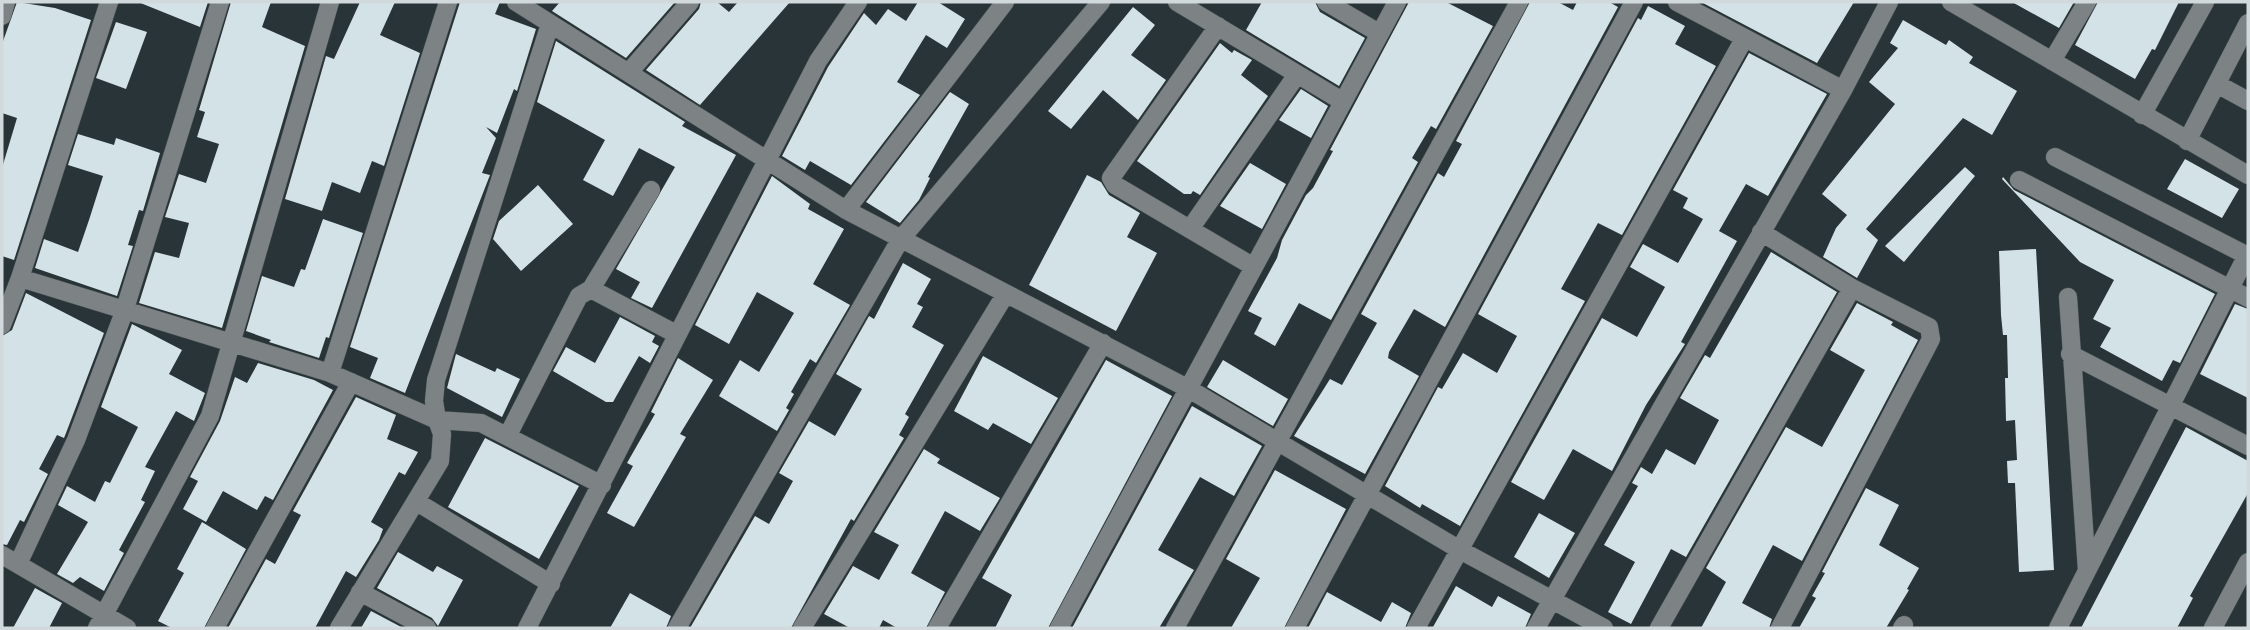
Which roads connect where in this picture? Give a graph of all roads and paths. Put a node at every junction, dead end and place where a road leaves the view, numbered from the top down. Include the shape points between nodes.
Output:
1 (6, 2) edge
2 (109, 2) edge
3 (220, 2) edge
4 (330, 2) edge
5 (448, 2) edge
6 (516, 2) edge
7 (690, 2) edge
8 (858, 2) edge
9 (1004, 2) edge
10 (1101, 2) edge
11 (1177, 2) edge
12 (1326, 2) edge
13 (1397, 2) edge
14 (1519, 2) edge
15 (1634, 2) edge
16 (1676, 2) edge
17 (1889, 2) edge
18 (2087, 2) edge
19 (2205, 2) edge
20 (1960, 4) edge
21 (543, 13) edge
22 (2, 16) edge
23 (2248, 23) edge
24 (1218, 26) junction
25 (1379, 33) junction
26 (1744, 39) junction
27 (2052, 61) junction
28 (630, 71) junction
29 (1296, 76) junction
30 (2217, 84) junction
31 (1843, 90) junction
32 (1342, 101) junction
33 (2248, 101) edge
34 (2143, 116) junction
35 (2187, 141) junction
36 (2056, 157) dead end
37 (766, 160) junction
38 (2248, 175) edge
39 (2019, 180) dead end
40 (650, 190) dead end
41 (846, 210) junction
42 (1190, 229) junction
43 (1761, 232) junction
44 (900, 240) junction
45 (2248, 256) edge
46 (1254, 268) junction
47 (20, 278) junction
48 (1852, 288) junction
49 (591, 289) junction
50 (2230, 289) junction
51 (1005, 295) junction
52 (2068, 297) dead end
53 (2248, 298) edge
54 (124, 312) junction
55 (2, 325) edge
56 (677, 334) junction
57 (233, 341) junction
58 (1102, 343) junction
59 (2070, 354) junction
60 (330, 373) junction
61 (351, 382) junction
62 (1189, 389) junction
63 (2171, 405) junction
64 (437, 420) junction
65 (508, 435) junction
66 (1278, 443) junction
67 (2248, 446) edge
68 (602, 485) junction
69 (1369, 496) junction
70 (417, 502) junction
71 (1460, 550) junction
72 (2, 555) edge
73 (2248, 562) edge
74 (18, 564) junction
75 (2087, 571) junction
76 (551, 584) junction
77 (360, 592) junction
78 (1552, 599) junction
79 (100, 623) edge
80 (127, 628) edge
81 (215, 628) edge
82 (339, 628) edge
83 (427, 628) edge
84 (527, 628) edge
85 (677, 628) edge
86 (802, 628) edge
87 (937, 628) edge
88 (1059, 628) edge
89 (1175, 628) edge
90 (1295, 628) edge
91 (1416, 628) edge
92 (1536, 628) edge
93 (1604, 628) edge
94 (1659, 628) edge
95 (1780, 628) edge
96 (2058, 628) edge
97 (2213, 628) edge

1 - 22 street
2 - 47 street
3 - 54 street
4 - 57 street
5 - 60 street
6 - 21 street
7 - 28 street
8 - 37 street via 829,42
9 - 41 street
10 - 44 street
11 - 24 street
12 - 25 street
13 - 25 street
14 - 66 street
15 - 69 street
16 - 26 street
17 - 31 street
18 - 27 street
19 - 34 street
20 - 27 street
21 - 28 street
21 - 64 street via 436,380
23 - 30 street
24 - 29 street
24 - 42 street via 1111,178 1115,185
25 - 32 street
26 - 31 street
26 - 71 street
27 - 34 street
28 - 37 street
29 - 32 street
29 - 42 street
30 - 33 street
30 - 35 street
31 - 43 street
32 - 46 street
34 - 35 street
35 - 38 street
36 - 45 street
37 - 41 street
37 - 56 street
39 - 50 street
40 - 49 street
41 - 44 street
42 - 46 street
43 - 48 street
43 - 78 street
44 - 51 street
44 - 85 street
45 - 50 street
46 - 62 street
47 - 54 street
47 - 55 street
48 - 94 street
48 - 95 street via 1919,320 1929,327 1931,339
49 - 56 street
49 - 65 street via 579,296
50 - 53 street
50 - 63 street
51 - 58 street
51 - 86 street
52 - 59 street
54 - 57 street
54 - 74 street via 76,440
56 - 68 street
57 - 60 street
57 - 79 street via 205,426
58 - 62 street
58 - 87 street
59 - 63 street
59 - 75 street
60 - 61 street
61 - 64 street
61 - 81 street
62 - 66 street
62 - 88 street
63 - 67 street
63 - 75 street
64 - 65 street via 481,423
64 - 70 street via 442,434 439,461
65 - 68 street
66 - 69 street
66 - 89 street
68 - 76 street
69 - 71 street
69 - 90 street
70 - 76 street
70 - 77 street
71 - 78 street
71 - 91 street
72 - 74 street
73 - 97 street
74 - 79 street
75 - 96 street
76 - 84 street
77 - 82 street
77 - 83 street
78 - 92 street
78 - 93 street
79 - 80 street

